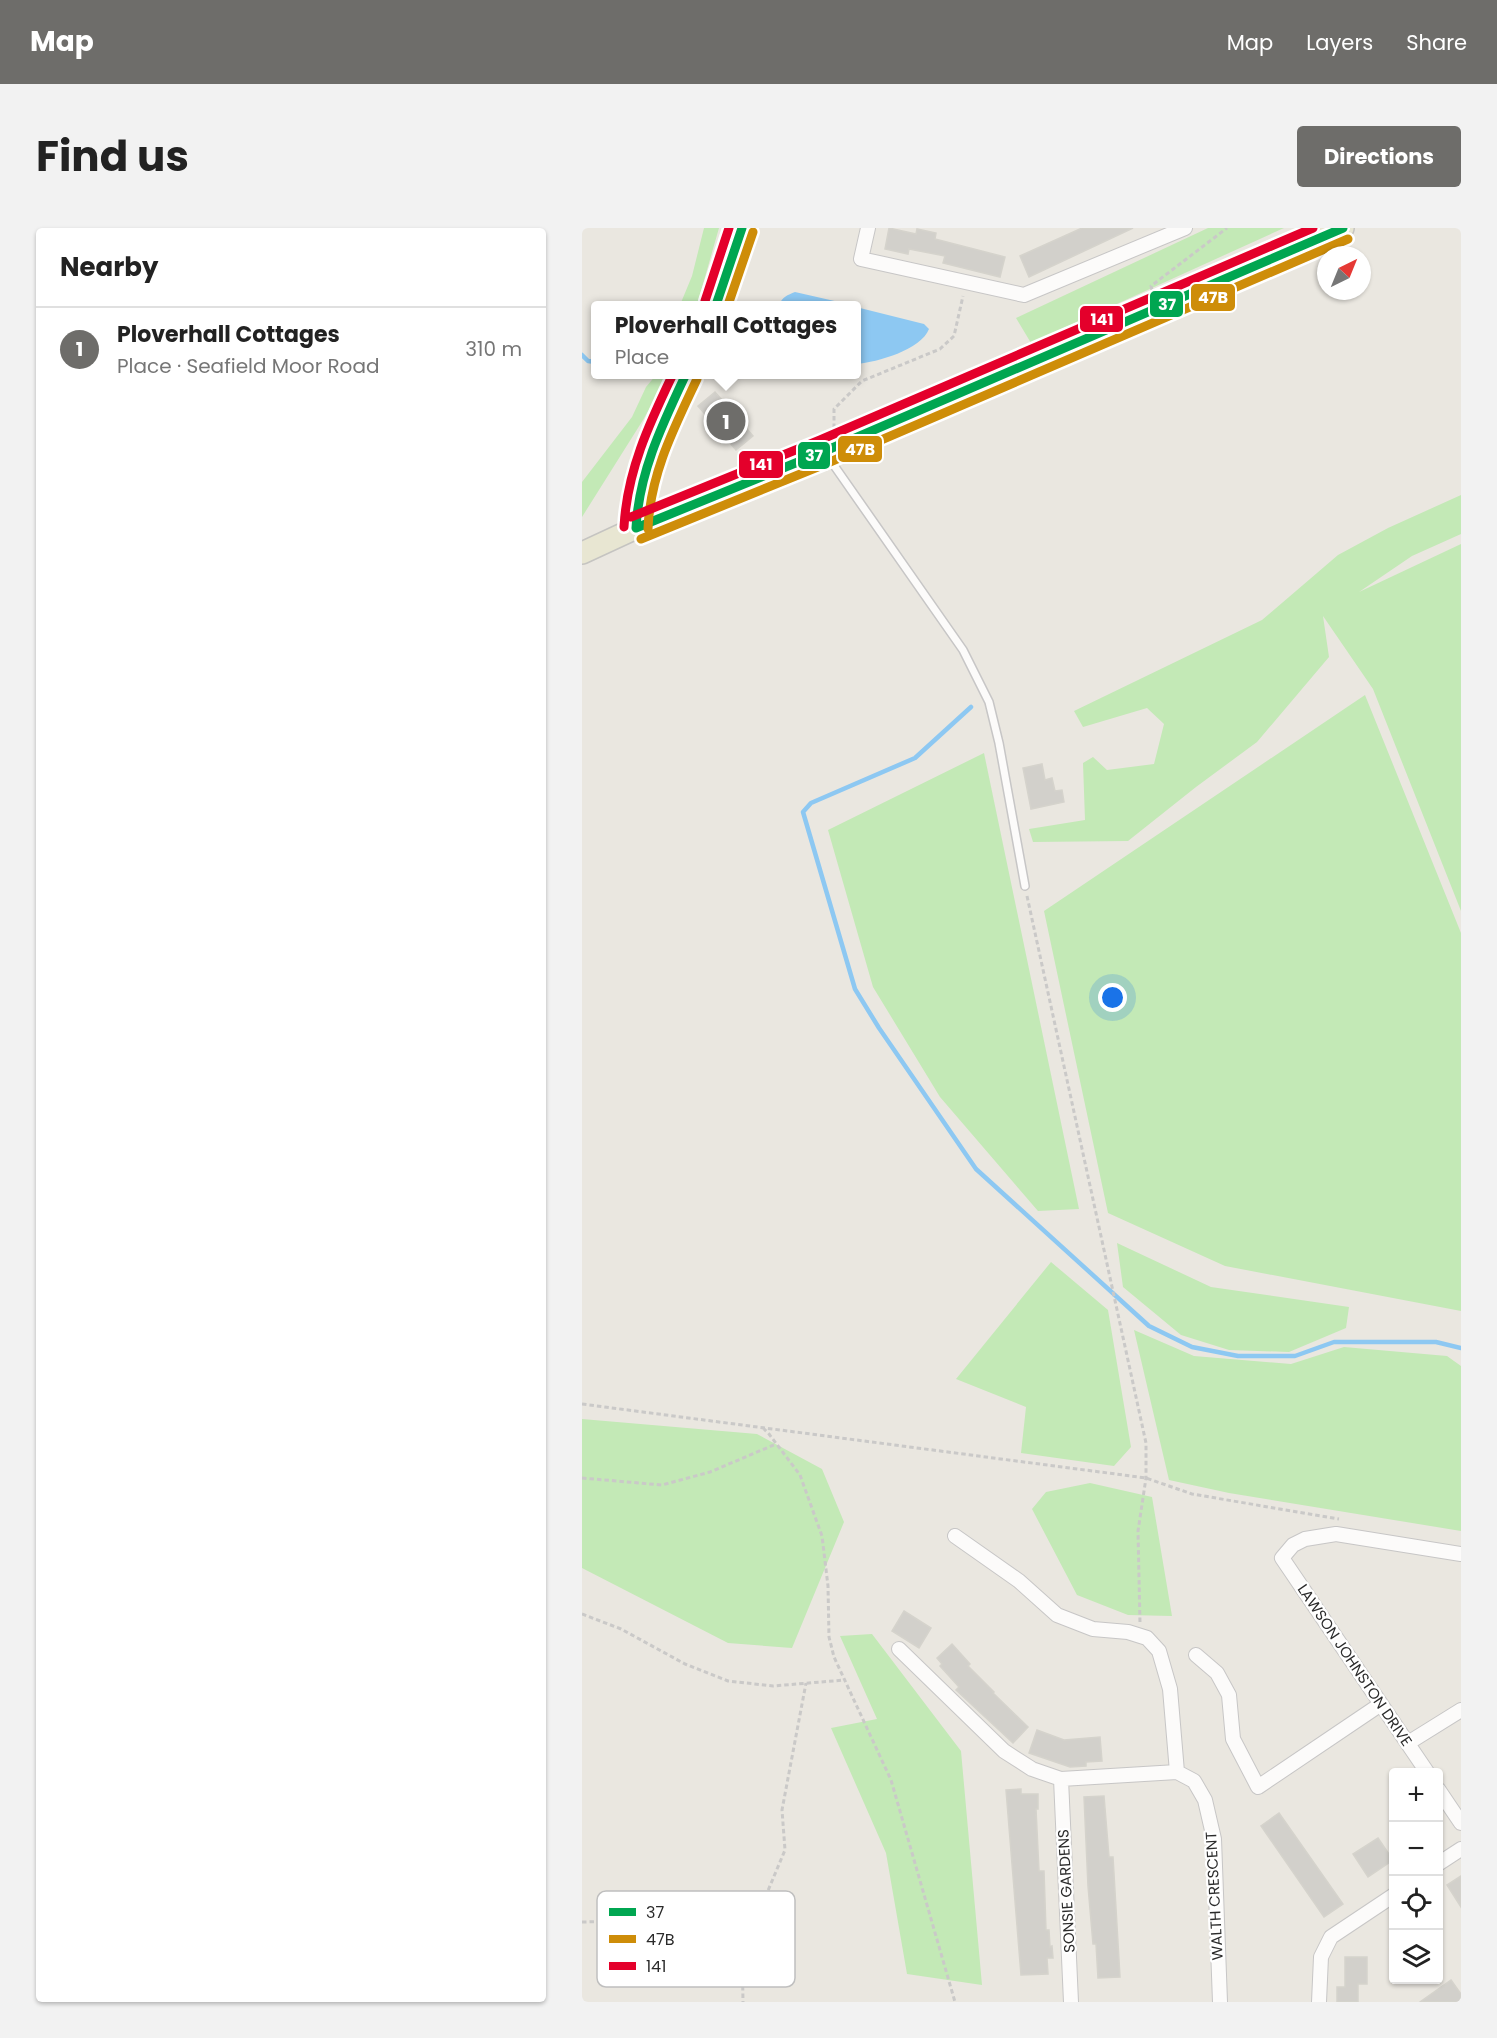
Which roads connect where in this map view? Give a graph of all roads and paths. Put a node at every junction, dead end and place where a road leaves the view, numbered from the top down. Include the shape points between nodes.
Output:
1 (741, 228) edge
2 (868, 228) edge
3 (1185, 228) edge
4 (1227, 228) edge
5 (1343, 228) edge
6 (966, 282) junction
7 (718, 301) edge
8 (1160, 307) junction
9 (684, 379) edge
10 (829, 450) junction
11 (636, 528) junction
12 (582, 553) edge
13 (1024, 886) joint
14 (582, 1404) edge
15 (762, 1428) junction
16 (776, 1443) junction
17 (582, 1478) edge
18 (1146, 1478) junction
19 (1344, 1520) dead end
20 (955, 1536) dead end
21 (1461, 1554) edge
22 (582, 1614) edge
23 (1140, 1636) junction
24 (898, 1649) dead end
25 (1196, 1655) dead end
26 (844, 1680) junction
27 (806, 1683) junction
28 (1381, 1704) junction
29 (1461, 1710) edge
30 (1408, 1743) junction
31 (1424, 1768) edge
32 (1177, 1772) junction
33 (1061, 1779) junction
34 (1443, 1796) edge
35 (1461, 1822) edge
36 (1461, 1848) edge
37 (1443, 1861) edge
38 (768, 1891) edge
39 (1389, 1897) edge
40 (582, 1922) edge
41 (597, 1922) edge
42 (743, 1987) edge
43 (743, 2002) edge
44 (956, 2002) edge
45 (1071, 2002) edge
46 (1220, 2002) edge
47 (1319, 2002) edge

1 - 7 main road
2 - 6 street via 861,259
3 - 6 street via 1024,296
4 - 8 path via 1151,286
5 - 8 main road
6 - 10 path via 954,336 940,349 862,381 834,409
8 - 10 main road
9 - 11 main road via 644,467
10 - 11 main road
10 - 13 lane via 963,650 989,702
11 - 12 main road
13 - 18 path via 1146,1443
14 - 15 path
15 - 16 path
15 - 18 path
16 - 17 path via 710,1472 662,1485
16 - 26 path via 800,1475 822,1536 828,1586 828,1637
18 - 19 path via 1192,1494
18 - 23 path via 1138,1531
20 - 23 street via 1019,1581 1057,1615 1093,1629
21 - 28 street, LAWSON JOHNSTON DRIVE via 1336,1534 1305,1539 1293,1545 1282,1558
22 - 27 path via 728,1681 774,1686
23 - 32 street via 1159,1651 1170,1689
24 - 33 street via 1004,1751 1032,1769
25 - 28 street via 1218,1673 1229,1695 1233,1739 1258,1787
26 - 27 path
26 - 44 path via 891,1780
27 - 38 path via 782,1810 786,1851
28 - 30 street, LAWSON JOHNSTON DRIVE
29 - 30 street
30 - 31 street, LAWSON JOHNSTON DRIVE
32 - 33 street
32 - 46 street, WALTH CRESCENT via 1194,1781 1205,1800 1214,1839
33 - 45 street, SONSIE GARDENS
34 - 35 street
36 - 37 street
39 - 47 street via 1331,1937 1321,1957
40 - 41 path
42 - 43 path

